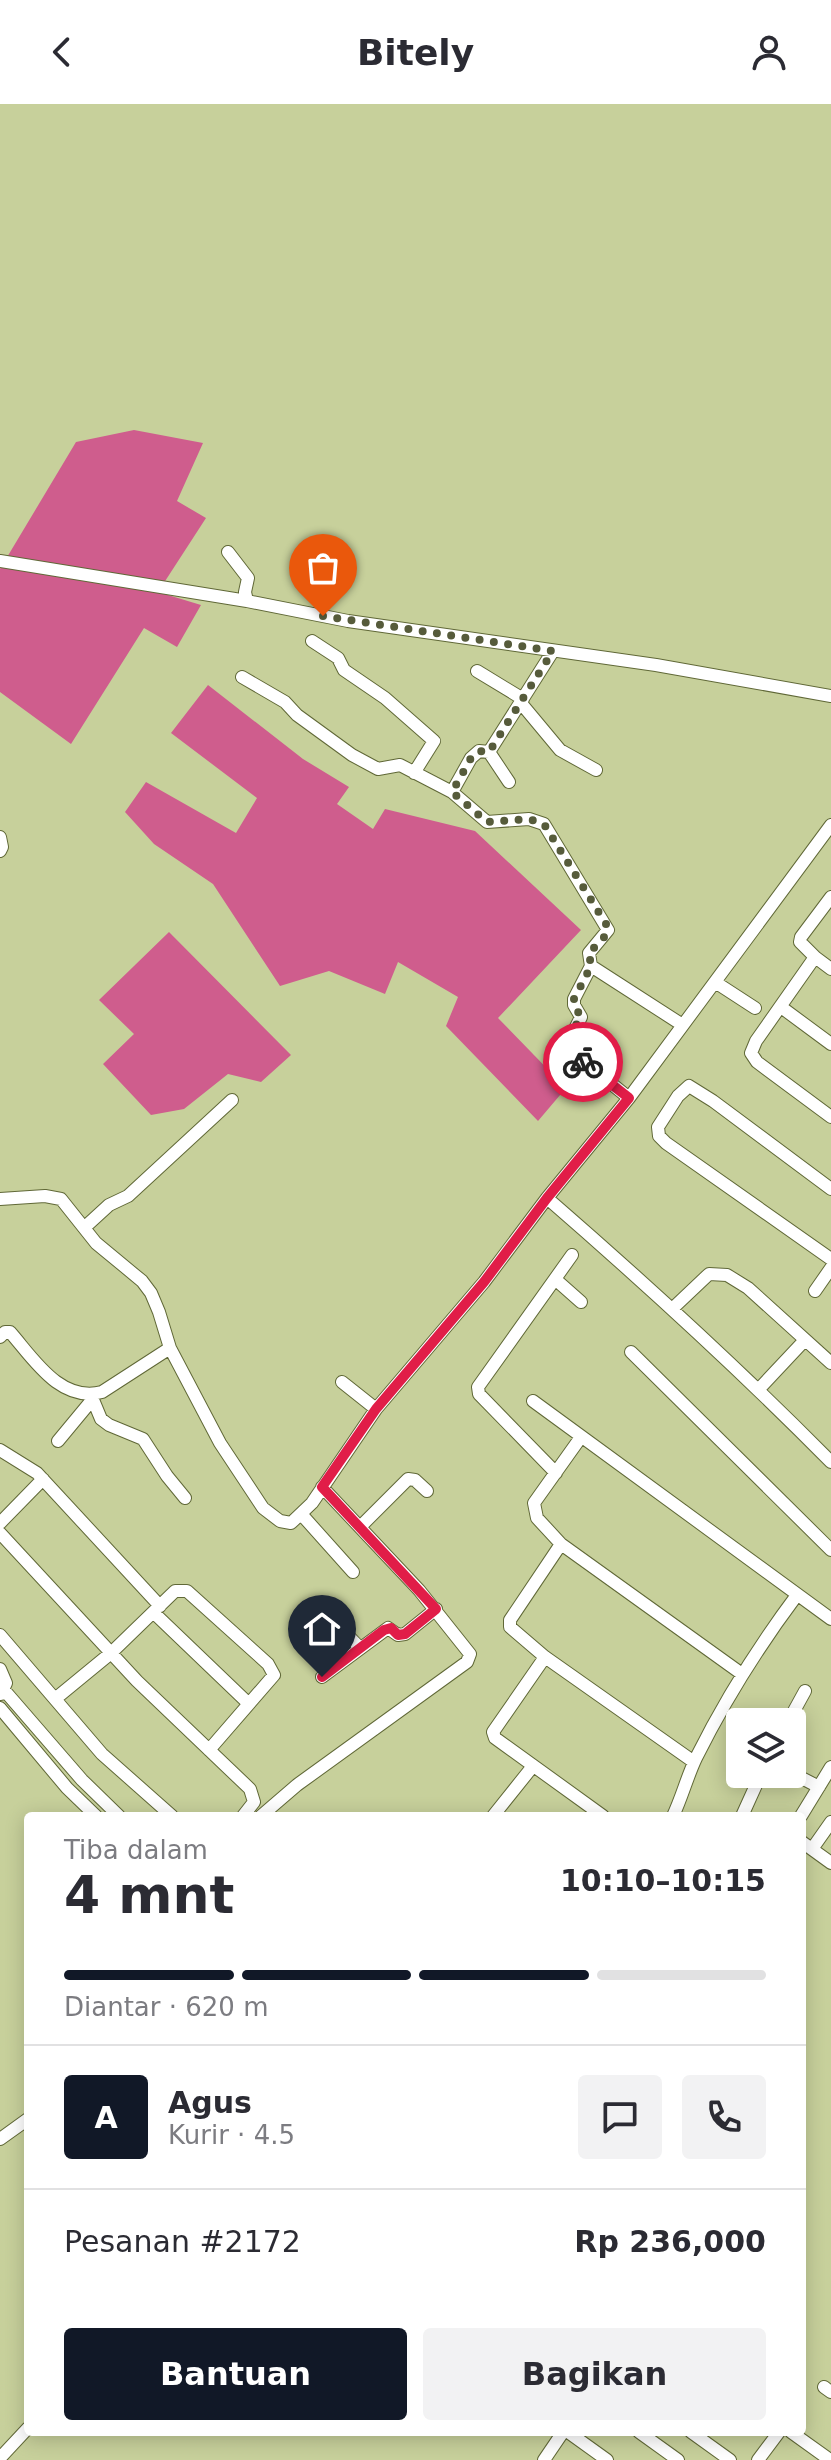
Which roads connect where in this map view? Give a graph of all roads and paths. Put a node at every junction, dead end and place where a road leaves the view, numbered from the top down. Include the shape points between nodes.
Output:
1 (228, 552) dead end
2 (0, 561) edge
3 (246, 596) junction
4 (312, 641) dead end
5 (553, 651) junction
6 (477, 671) dead end
7 (242, 677) dead end
8 (831, 696) edge
9 (522, 701) junction
10 (489, 752) junction
11 (596, 770) dead end
12 (414, 773) junction
13 (509, 782) dead end
14 (452, 792) junction
15 (831, 825) edge
16 (0, 837) edge
17 (0, 851) edge
18 (831, 897) edge
19 (815, 957) junction
20 (591, 966) junction
21 (831, 969) edge
22 (715, 982) junction
23 (781, 1007) junction
24 (755, 1008) dead end
25 (681, 1024) junction
26 (831, 1044) edge
27 (629, 1098) junction
28 (232, 1100) dead end
29 (831, 1117) edge
30 (831, 1189) edge
31 (547, 1198) junction
32 (0, 1199) edge
33 (85, 1227) junction
34 (572, 1255) dead end
35 (831, 1259) edge
36 (831, 1268) edge
37 (555, 1279) junction
38 (815, 1291) dead end
39 (581, 1302) dead end
40 (672, 1309) junction
41 (0, 1337) edge
42 (804, 1341) junction
43 (170, 1348) junction
44 (631, 1352) dead end
45 (831, 1363) edge
46 (342, 1382) dead end
47 (759, 1389) junction
48 (92, 1398) junction
49 (533, 1401) dead end
50 (376, 1409) junction
51 (581, 1437) junction
52 (58, 1441) dead end
53 (1, 1453) edge
54 (831, 1462) edge
55 (556, 1473) junction
56 (43, 1479) junction
57 (322, 1487) junction
58 (427, 1491) dead end
59 (185, 1498) dead end
60 (302, 1515) junction
61 (0, 1523) edge
62 (360, 1527) junction
63 (0, 1533) edge
64 (561, 1544) junction
65 (831, 1550) edge
66 (353, 1572) dead end
67 (797, 1595) junction
68 (157, 1609) junction
69 (436, 1609) junction
70 (831, 1619) edge
71 (320, 1629) dead end
72 (0, 1635) edge
73 (359, 1647) junction
74 (111, 1653) junction
75 (545, 1657) junction
76 (0, 1669) edge
77 (742, 1674) junction
78 (322, 1677) dead end
79 (805, 1691) dead end
80 (2, 1693) edge
81 (55, 1699) junction
82 (249, 1704) junction
83 (0, 1708) edge
84 (796, 1708) edge
85 (209, 1750) junction
86 (694, 1762) junction
87 (533, 1766) junction
88 (831, 1767) edge
89 (806, 1780) edge
90 (819, 1787) junction
91 (755, 1788) edge
92 (92, 1812) edge
93 (115, 1812) edge
94 (167, 1812) edge
95 (246, 1812) edge
96 (266, 1812) edge
97 (496, 1812) edge
98 (597, 1812) edge
99 (675, 1812) edge
100 (744, 1812) edge
101 (803, 1812) edge
102 (831, 1822) edge
103 (807, 1845) edge
104 (831, 1863) edge
105 (24, 2122) edge
106 (0, 2139) edge
107 (24, 2432) edge
108 (563, 2436) edge
109 (572, 2436) edge
110 (645, 2436) edge
111 (697, 2436) edge
112 (776, 2436) edge
113 (797, 2436) edge
114 (0, 2458) edge
115 (544, 2460) edge
116 (607, 2460) edge
117 (678, 2460) edge
118 (730, 2460) edge
119 (758, 2460) edge
120 (830, 2460) edge

1 - 3 street via 248,578
2 - 3 street
3 - 5 street via 348,621
4 - 12 street via 434,741
5 - 8 street
5 - 9 street
6 - 9 street
7 - 12 street via 285,702 365,763 378,769 400,765
9 - 10 street
9 - 11 street via 560,750
10 - 13 street
10 - 14 street via 479,751 471,758
12 - 14 street
14 - 20 street via 487,822 529,819 544,824 608,930 589,953
15 - 22 street
16 - 17 street
18 - 19 street via 801,937
19 - 21 street
19 - 23 street
20 - 25 street
20 - 27 street via 574,999 581,1017 567,1045
22 - 24 street
22 - 25 street
23 - 26 street
23 - 29 street via 751,1053
25 - 27 street
27 - 31 street
28 - 33 street via 128,1196
30 - 35 street via 689,1086 658,1127 659,1136
31 - 40 street
31 - 50 street
32 - 33 street via 53,1196
33 - 43 street via 151,1293
34 - 37 street
36 - 38 street
37 - 39 street
37 - 55 street via 478,1387
40 - 42 street via 709,1274 727,1275
40 - 47 street
41 - 48 street via 10,1332 50,1378
42 - 45 street
42 - 47 street
43 - 48 street
43 - 60 street via 220,1443 263,1508 291,1523
44 - 65 street
46 - 50 street
47 - 54 street
48 - 52 street
48 - 59 street via 101,1419 143,1439
49 - 51 street
50 - 57 street
51 - 55 street
51 - 67 street
53 - 56 street
55 - 64 street via 534,1510
56 - 61 street
56 - 68 street
57 - 60 street
57 - 62 street
58 - 62 street via 408,1479
60 - 66 street
62 - 69 street
63 - 74 street
64 - 75 street via 510,1620 514,1633
64 - 77 street
67 - 70 street
67 - 77 street
68 - 74 street
68 - 82 street
68 - 82 street via 175,1591 187,1591 268,1664 274,1675
69 - 73 street via 405,1634 388,1628
69 - 96 street via 465,1645 467,1662
71 - 73 street via 334,1621
72 - 81 street
73 - 78 street
74 - 81 street
74 - 85 street
75 - 86 street
75 - 87 street via 493,1732
76 - 80 street via 5,1675
77 - 86 street
79 - 84 street
80 - 93 street
81 - 94 street via 102,1754
82 - 85 street
83 - 92 street
85 - 95 street via 254,1796
86 - 99 street
87 - 97 street
87 - 98 street
88 - 90 street
89 - 90 street
90 - 101 street
91 - 100 street
102 - 103 street
103 - 104 street
105 - 106 street
107 - 114 street
108 - 115 street
109 - 116 street
110 - 117 street
111 - 118 street
112 - 119 street
113 - 120 street

